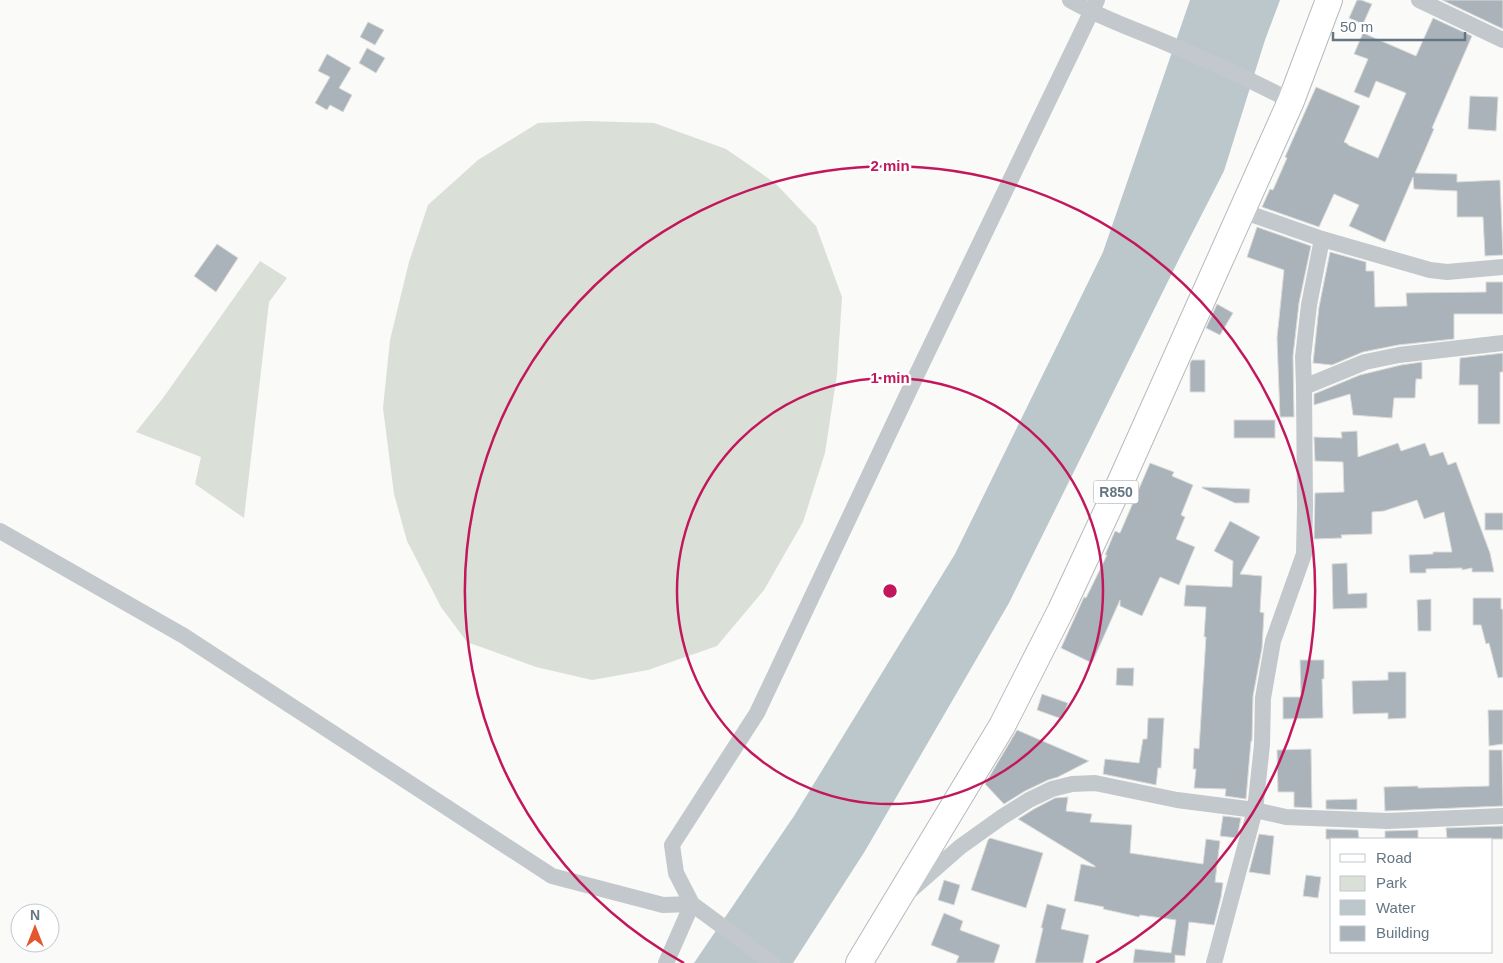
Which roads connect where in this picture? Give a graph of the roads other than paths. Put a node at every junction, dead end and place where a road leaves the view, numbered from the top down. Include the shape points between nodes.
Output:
1 (1070, 0) edge
2 (1329, 0) edge
3 (1419, 0) edge
4 (1094, 6) edge
5 (1503, 40) edge
6 (1292, 101) junction
7 (1242, 211) junction
8 (1322, 239) junction
9 (1503, 267) edge
10 (1503, 343) edge
11 (1304, 387) junction
12 (0, 531) edge
13 (1255, 810) junction
14 (1503, 816) edge
15 (898, 901) junction
16 (697, 908) junction
17 (666, 963) edge
18 (772, 963) edge
19 (859, 963) edge
20 (1214, 963) edge

1 - 4 street
2 - 6 main road, R850
3 - 5 street
4 - 6 street
4 - 16 street via 757,713 672,845 676,873
6 - 7 main road, R850
7 - 8 street
7 - 15 main road, R850 via 1057,618 1002,726
8 - 9 street via 1430,270 1447,272
8 - 11 street via 1309,305 1303,358
10 - 11 street via 1365,362
11 - 13 street via 1304,554 1273,641 1263,698
12 - 16 street via 184,636 552,876 663,905
13 - 14 street via 1286,817 1388,821
13 - 15 street via 1177,800 1095,783 1052,789 1002,817 960,847
13 - 20 street
15 - 19 main road, R850
16 - 17 street
16 - 18 street

